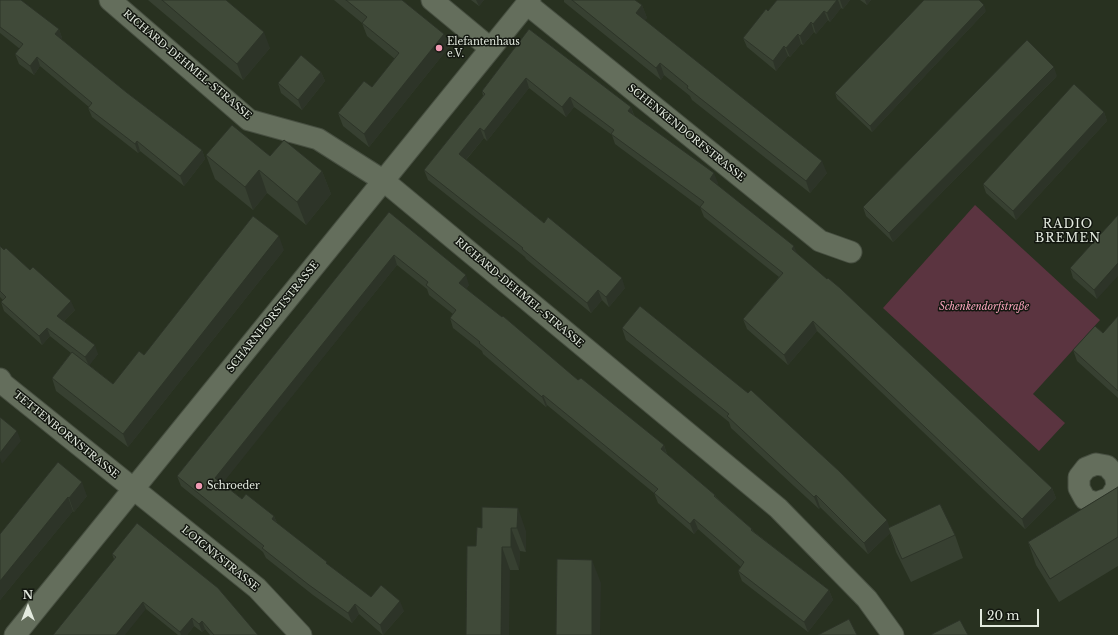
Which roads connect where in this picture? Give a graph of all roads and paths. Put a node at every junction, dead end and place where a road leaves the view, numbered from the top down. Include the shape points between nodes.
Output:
1 (110, 0) edge
2 (432, 0) edge
3 (529, 2) edge
4 (490, 48) junction
5 (384, 181) junction
6 (851, 252) dead end
7 (0, 379) edge
8 (134, 489) junction
9 (16, 635) edge
10 (301, 635) edge
11 (893, 635) edge

1 - 5 street, RICHARD-DEHMEL-STRASSE via 249,120 318,139
2 - 4 street
3 - 4 street, SCHARNHORSTSTRASSE
3 - 6 street, SCHENKENDORFSTRASSE via 808,232 820,241
4 - 5 street, SCHARNHORSTSTRASSE
5 - 8 street, SCHARNHORSTSTRASSE
5 - 11 street, RICHARD-DEHMEL-STRASSE via 778,508 867,599
7 - 8 street, TETTENBORNSTRASSE
8 - 9 street, SCHARNHORSTSTRASSE
8 - 10 street, LOIGNYSTRASSE via 257,588

